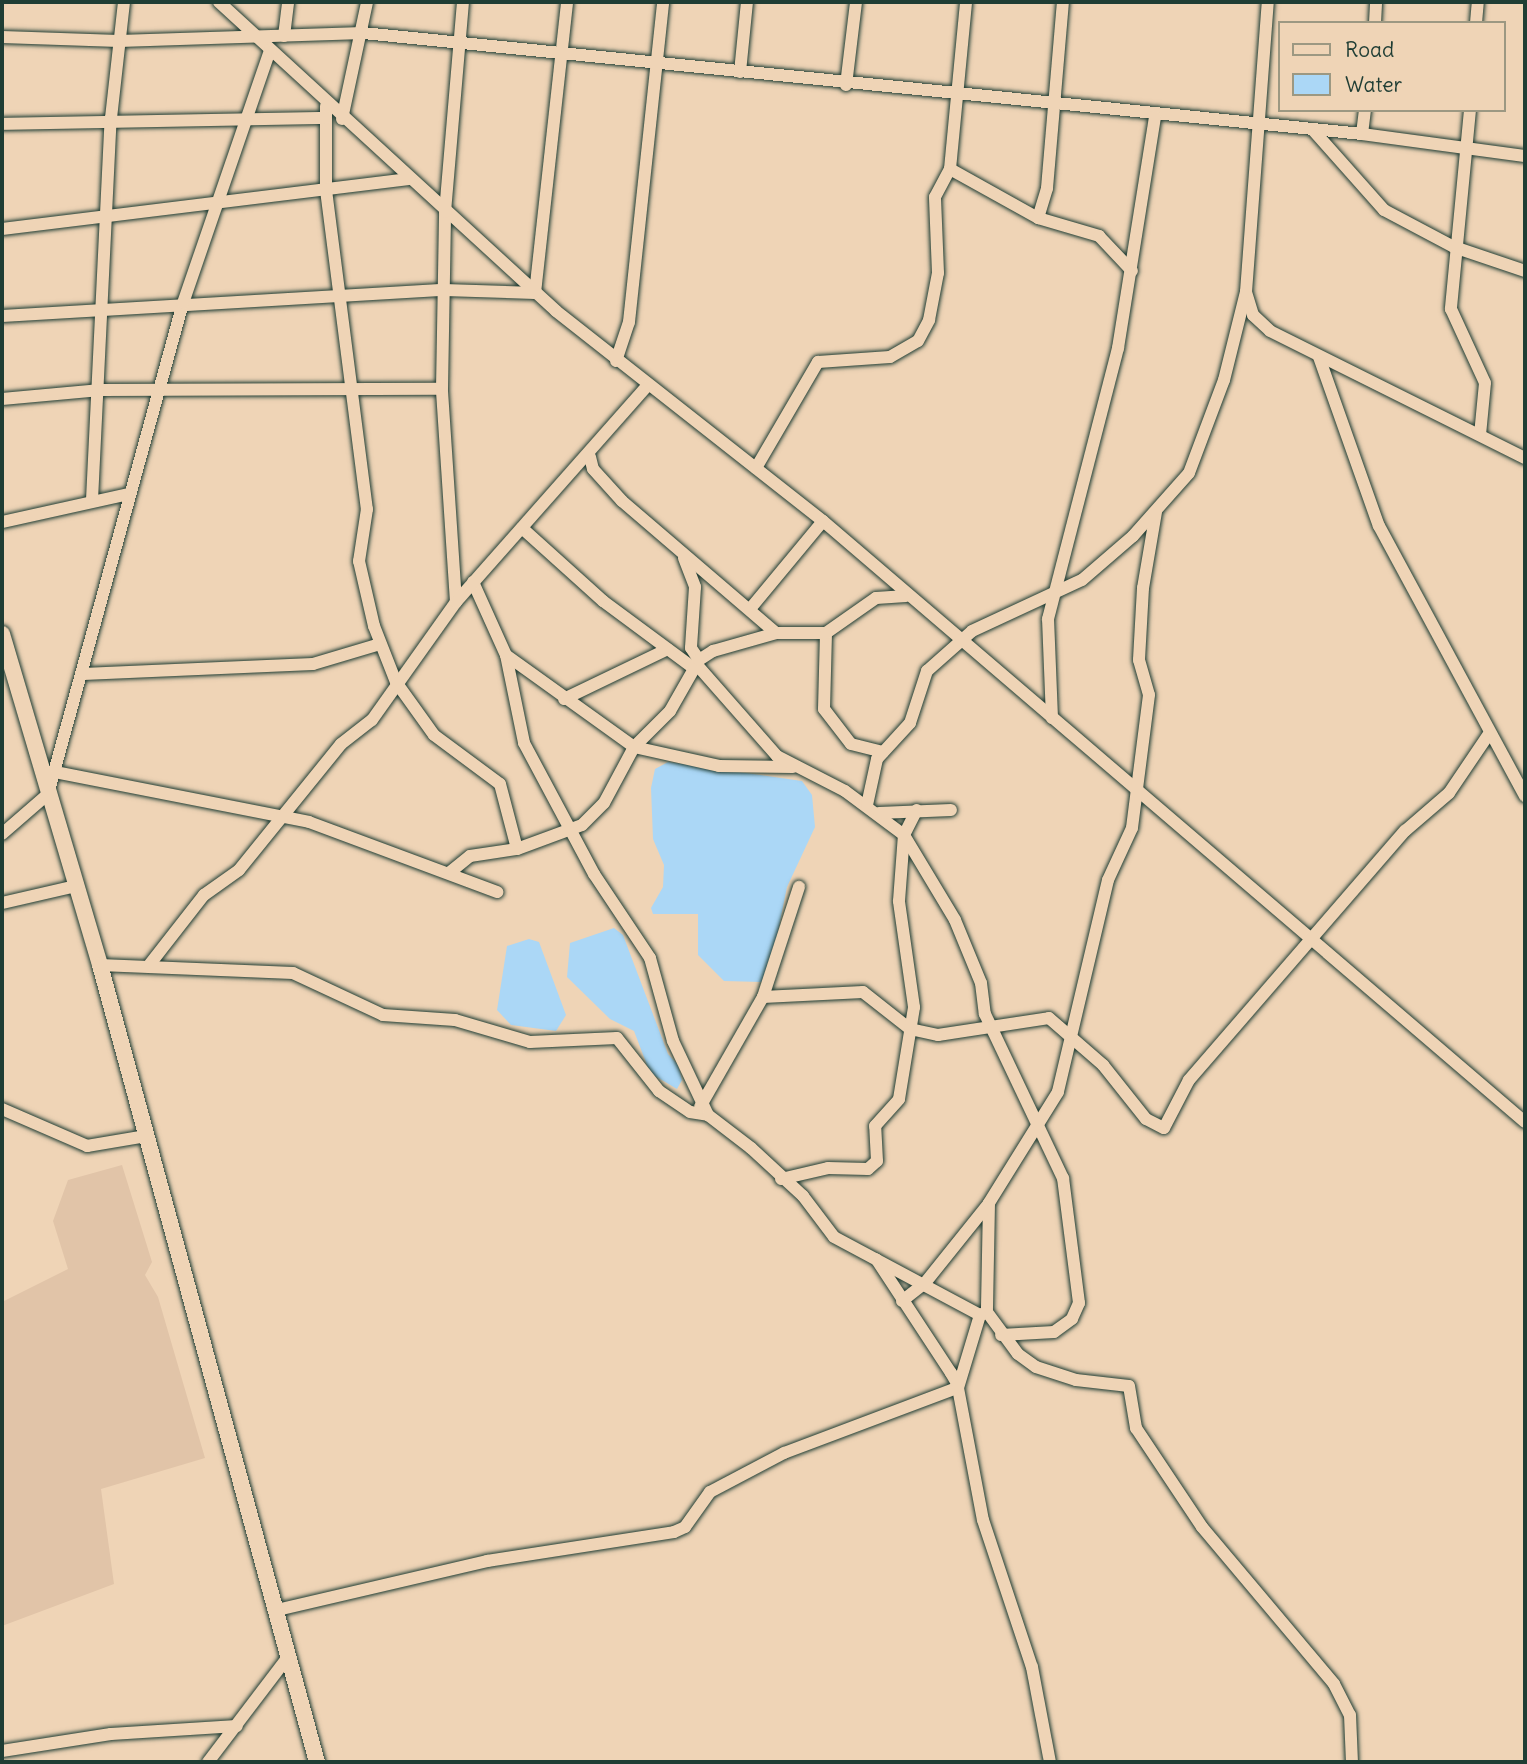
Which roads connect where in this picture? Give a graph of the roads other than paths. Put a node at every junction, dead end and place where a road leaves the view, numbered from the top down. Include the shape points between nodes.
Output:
1 (124, 2) edge
2 (219, 2) edge
3 (288, 2) edge
4 (367, 2) edge
5 (463, 2) edge
6 (567, 2) edge
7 (663, 2) edge
8 (747, 2) edge
9 (856, 2) edge
10 (965, 2) edge
11 (1063, 2) edge
12 (1268, 2) edge
13 (1376, 2) edge
14 (1478, 2) edge
15 (1374, 21) edge
16 (1476, 21) edge
17 (363, 33) junction
18 (284, 36) junction
19 (2, 37) edge
20 (257, 39) junction
21 (119, 41) junction
22 (458, 43) junction
23 (561, 50) junction
24 (270, 51) junction
25 (656, 62) junction
26 (740, 72) junction
27 (846, 85) junction
28 (957, 97) junction
29 (1056, 105) junction
30 (326, 112) junction
31 (1365, 112) edge
32 (1469, 112) edge
33 (245, 115) junction
34 (1155, 117) junction
35 (111, 118) junction
36 (342, 119) junction
37 (2, 124) edge
38 (1259, 125) junction
39 (1313, 130) junction
40 (1362, 134) junction
41 (1466, 149) junction
42 (1525, 156) edge
43 (950, 169) junction
44 (409, 179) junction
45 (326, 190) junction
46 (217, 202) junction
47 (445, 212) junction
48 (106, 215) junction
49 (1038, 218) junction
50 (2, 229) edge
51 (1454, 247) junction
52 (1132, 271) junction
53 (1525, 271) edge
54 (444, 290) junction
55 (1246, 292) junction
56 (535, 293) junction
57 (340, 295) junction
58 (183, 303) junction
59 (101, 308) junction
60 (2, 316) edge
61 (1319, 357) junction
62 (616, 361) junction
63 (351, 386) junction
64 (647, 387) junction
65 (159, 389) junction
66 (442, 389) junction
67 (101, 390) junction
68 (2, 399) edge
69 (1480, 435) junction
70 (590, 457) junction
71 (1525, 458) edge
72 (756, 468) junction
73 (128, 494) junction
74 (92, 499) junction
75 (1156, 512) junction
76 (822, 521) junction
77 (2, 522) edge
78 (522, 528) junction
79 (684, 558) junction
80 (473, 582) junction
81 (906, 596) junction
82 (1056, 596) junction
83 (456, 602) junction
84 (750, 609) junction
85 (776, 633) junction
86 (825, 633) junction
87 (2, 634) edge
88 (961, 640) junction
89 (380, 644) junction
90 (668, 649) junction
91 (506, 655) junction
92 (697, 665) junction
93 (8, 673) edge
94 (83, 674) junction
95 (396, 681) junction
96 (564, 699) junction
97 (1052, 718) junction
98 (1489, 734) junction
99 (634, 747) junction
100 (883, 752) junction
101 (793, 767) junction
102 (55, 772) junction
103 (1136, 790) junction
104 (48, 794) junction
105 (1525, 796) edge
106 (867, 805) junction
107 (917, 810) junction
108 (951, 810) dead end
109 (879, 813) junction
110 (278, 818) junction
111 (571, 830) junction
112 (2, 834) edge
113 (904, 835) junction
114 (517, 849) junction
115 (449, 873) junction
116 (76, 886) junction
117 (799, 887) dead end
118 (497, 892) dead end
119 (2, 903) edge
120 (1309, 940) junction
121 (150, 964) junction
122 (100, 965) junction
123 (763, 997) junction
124 (991, 1025) junction
125 (910, 1029) junction
126 (1070, 1034) junction
127 (2, 1109) edge
128 (702, 1110) junction
129 (1525, 1122) edge
130 (1036, 1127) junction
131 (146, 1136) junction
132 (781, 1179) junction
133 (989, 1203) junction
134 (876, 1259) junction
135 (925, 1283) junction
136 (902, 1301) junction
137 (983, 1313) junction
138 (1001, 1335) junction
139 (958, 1385) junction
140 (276, 1610) junction
141 (288, 1657) junction
142 (237, 1726) junction
143 (2, 1751) edge
144 (208, 1762) edge
145 (317, 1762) edge
146 (1050, 1762) edge
147 (1352, 1762) edge

1 - 21 street
2 - 20 street
3 - 18 street
4 - 17 street
5 - 22 street
6 - 23 street
7 - 25 street
8 - 26 street
9 - 27 street
10 - 28 street
11 - 29 street
12 - 38 street
13 - 15 street
14 - 16 street
17 - 18 street
17 - 22 street
17 - 36 street
18 - 20 street
19 - 21 street
20 - 21 street
20 - 24 street
21 - 35 street
22 - 23 street
22 - 47 street
23 - 25 street
23 - 56 street
24 - 30 street
24 - 33 street
25 - 26 street
25 - 62 street via 629,322
26 - 27 street
27 - 28 street
28 - 29 street
28 - 43 street
29 - 34 street
29 - 49 street
30 - 33 street
30 - 36 street
30 - 45 street
31 - 40 street
32 - 41 street
33 - 35 street
33 - 46 street
34 - 38 street
34 - 52 street
35 - 37 street
35 - 48 street
36 - 44 street
38 - 39 street
38 - 55 street
39 - 40 street
39 - 51 street via 1384,210
40 - 41 street
41 - 42 street
41 - 51 street
43 - 49 street
43 - 72 street via 935,197 938,273 922,336 890,357 818,362
44 - 45 street
44 - 47 street
45 - 46 street
45 - 57 street
46 - 48 street
46 - 58 street
47 - 54 street
47 - 56 street
48 - 50 street
48 - 59 street
49 - 52 street via 1099,236
51 - 53 street
51 - 69 street via 1451,309 1485,383
52 - 82 street
54 - 56 street
54 - 57 street
54 - 66 street
55 - 61 street via 1260,324
55 - 75 street via 1224,380 1195,459
56 - 62 street
57 - 58 street
57 - 63 street
58 - 59 street
58 - 65 street
59 - 60 street
59 - 67 street
61 - 69 street
61 - 98 street via 1379,526
62 - 64 street
63 - 65 street
63 - 66 street
63 - 89 street via 367,509 359,561
64 - 70 street
64 - 72 street
65 - 67 street
65 - 73 street
66 - 83 street
67 - 68 street
67 - 74 street
69 - 71 street
70 - 78 street
70 - 79 street via 607,486
72 - 76 street
73 - 74 street
73 - 94 street
74 - 77 street
75 - 82 street via 1105,562
75 - 103 street via 1143,588 1139,660 1149,695
76 - 81 street
76 - 84 street
78 - 80 street
78 - 90 street
79 - 84 street via 716,576
79 - 92 street via 695,587 691,648
80 - 83 street
80 - 91 street
81 - 86 street via 876,598
81 - 88 street
82 - 88 street
82 - 97 street via 1047,628
83 - 95 street
84 - 85 street
85 - 86 street
85 - 92 street
86 - 100 street via 824,709 851,744
87 - 93 main road
88 - 97 street
88 - 100 street via 927,671 910,723
89 - 94 street via 313,664
89 - 95 street
90 - 92 street
90 - 96 street
91 - 96 street
91 - 111 street via 524,743
92 - 99 street via 670,711
92 - 101 street via 760,741
93 - 104 main road
94 - 102 street
95 - 110 street via 372,720 341,744
95 - 114 street via 444,746 500,784
96 - 99 street
97 - 103 street
98 - 105 street
98 - 120 street via 1449,793 1405,831
99 - 101 street via 719,766
99 - 111 street via 604,803
100 - 106 street
101 - 106 street
102 - 104 street
102 - 110 street
103 - 120 street
103 - 126 street via 1129,841 1108,880
104 - 112 street
104 - 116 main road
106 - 109 street
107 - 108 street
107 - 109 street
107 - 113 street
109 - 113 street
110 - 115 street via 309,822
110 - 121 street via 239,870 204,895
111 - 114 street
111 - 128 street via 650,958 673,1041
113 - 124 street via 955,920
113 - 125 street via 900,901 913,979
114 - 115 street via 470,856
115 - 118 street
116 - 119 street
116 - 122 main road
117 - 123 street
120 - 126 street via 1189,1080 1164,1128 1146,1119
120 - 129 street
121 - 122 street
121 - 128 street via 293,973 383,1014 455,1020 530,1042 617,1038 659,1091
122 - 131 main road
123 - 125 street via 863,992 876,997
123 - 128 street
124 - 125 street via 946,1034
124 - 126 street via 1049,1018
124 - 130 street
125 - 132 street via 899,1098 875,1126 874,1165
126 - 130 street via 1058,1092
127 - 131 street via 87,1146
128 - 132 street
130 - 133 street
130 - 138 street via 1063,1178 1077,1312 1054,1332
131 - 140 main road
132 - 134 street via 803,1196 824,1228
133 - 135 street
133 - 137 street
134 - 135 street
134 - 136 street
135 - 136 street
135 - 137 street
136 - 139 street
137 - 138 street
137 - 139 street
138 - 147 street via 1036,1367 1076,1380 1129,1385 1136,1428 1202,1527 1334,1684 1350,1715
139 - 140 street via 832,1433 728,1482 674,1532 486,1561
139 - 146 street via 983,1520 1032,1667
140 - 141 main road
141 - 142 street
141 - 145 main road
142 - 143 street via 111,1734
142 - 144 street

